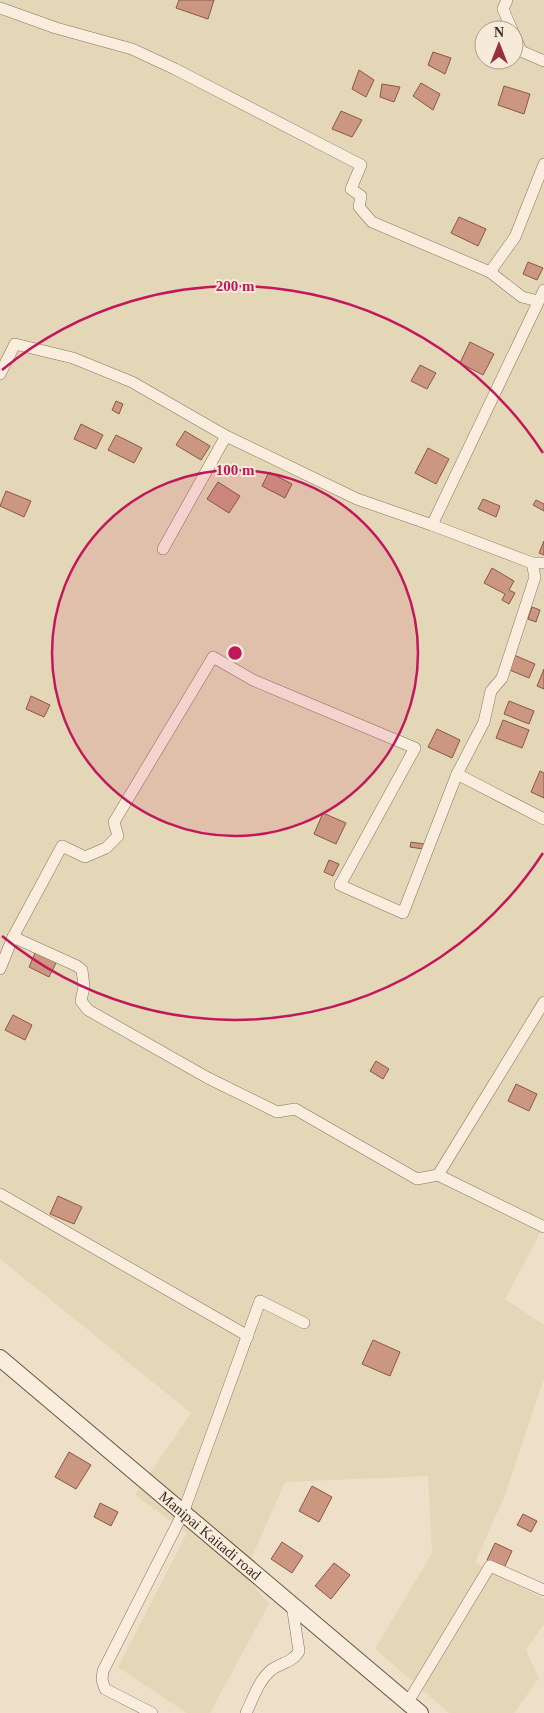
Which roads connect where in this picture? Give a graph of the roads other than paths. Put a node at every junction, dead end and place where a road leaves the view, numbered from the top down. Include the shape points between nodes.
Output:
1 (507, 0) edge
2 (0, 8) edge
3 (508, 20) edge
4 (524, 53) edge
5 (544, 61) edge
6 (544, 164) edge
7 (490, 272) junction
8 (544, 290) edge
9 (538, 301) junction
10 (0, 374) edge
11 (226, 436) junction
12 (432, 524) junction
13 (163, 549) dead end
14 (538, 563) edge
15 (457, 774) junction
16 (544, 819) edge
17 (13, 936) junction
18 (0, 969) edge
19 (544, 1002) edge
20 (438, 1175) junction
21 (0, 1194) edge
22 (544, 1227) edge
23 (304, 1323) dead end
24 (248, 1336) junction
25 (0, 1358) edge
26 (183, 1513) junction
27 (544, 1590) edge
28 (292, 1605) junction
29 (408, 1702) junction
30 (152, 1713) edge
31 (246, 1713) edge
32 (420, 1713) edge

1 - 3 street via 503,9
2 - 7 street via 132,49 361,165 351,189 361,196 360,207 372,222
4 - 5 street
6 - 7 street via 515,237
7 - 9 street via 522,296
8 - 9 street
9 - 12 street
10 - 11 street via 15,344 74,358 132,382
11 - 12 street via 357,499
11 - 13 street
12 - 14 street
14 - 15 street via 502,678 491,691 484,722
15 - 16 street
15 - 17 street via 403,913 340,885 415,748 253,680 213,657 114,822 118,836 106,848 84,857 62,846
17 - 18 street
17 - 20 street via 82,970 84,987 81,1001 88,1010 208,1078 277,1112 296,1109 417,1179
19 - 20 street
20 - 22 street
21 - 24 street
23 - 24 street via 260,1301
24 - 26 street
25 - 26 main road, Manipai Kaitadi road
26 - 28 main road, Manipai Kaitadi road
26 - 30 street via 102,1680 105,1689
27 - 29 street via 490,1566
28 - 29 main road, Manipai Kaitadi road
28 - 31 street via 300,1651 296,1658 272,1669 264,1678
29 - 32 main road, Manipai Kaitadi road

